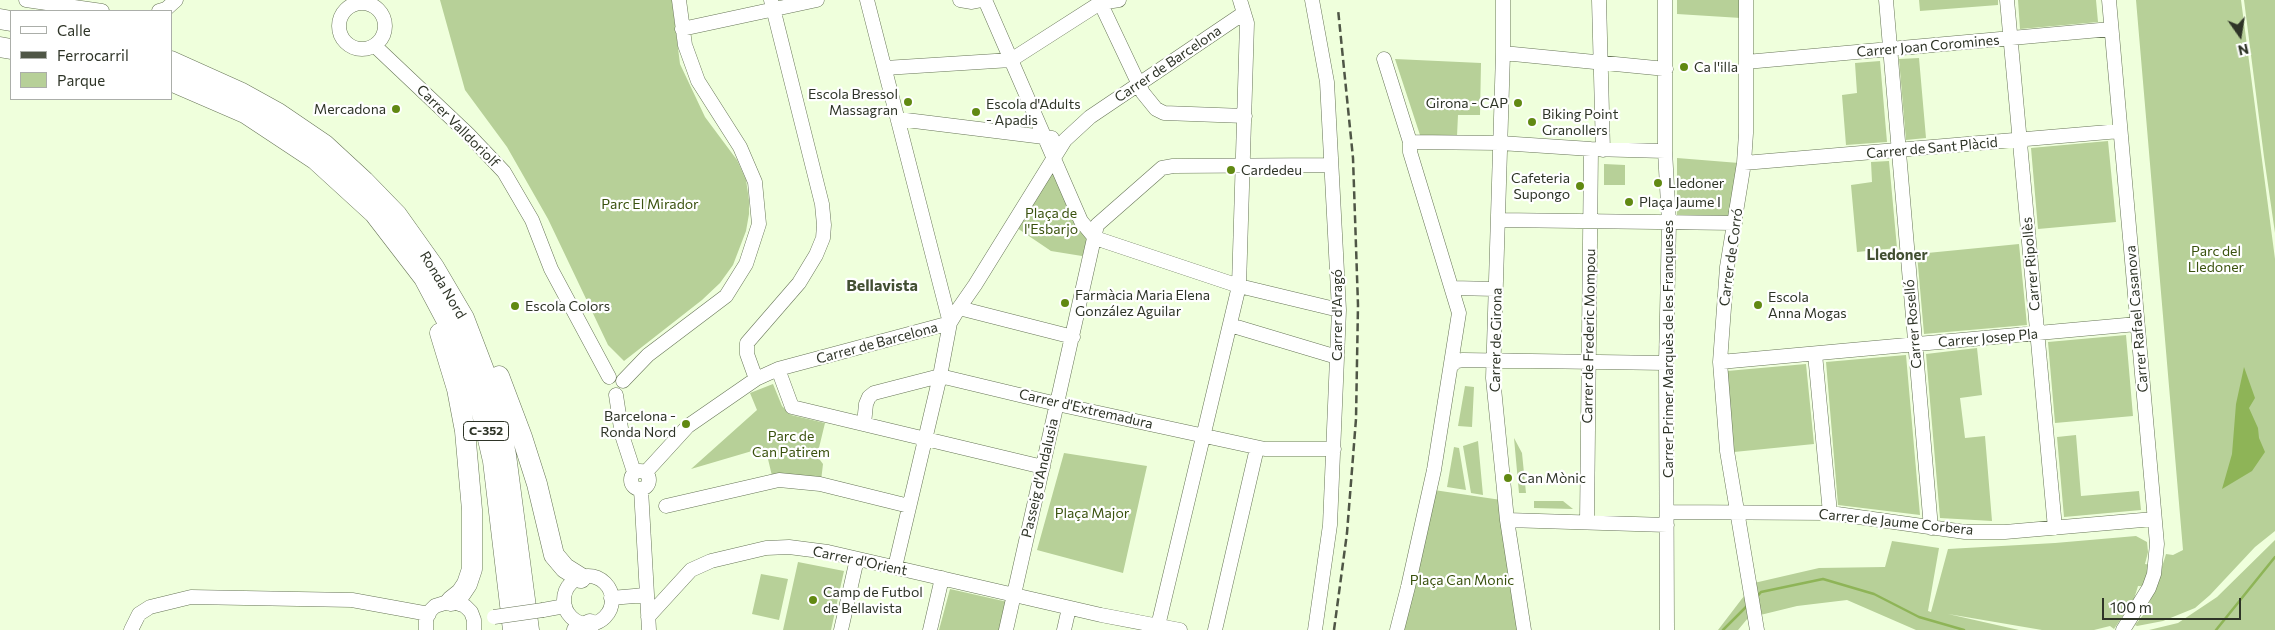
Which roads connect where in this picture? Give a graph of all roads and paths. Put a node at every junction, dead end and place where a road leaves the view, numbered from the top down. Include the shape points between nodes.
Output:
1 (26, 0) edge
2 (176, 0) edge
3 (679, 0) edge
4 (817, 0) edge
5 (867, 0) edge
6 (960, 0) edge
7 (984, 0) edge
8 (1119, 0) edge
9 (1312, 0) edge
10 (1503, 0) edge
11 (1599, 0) edge
12 (1665, 0) edge
13 (1746, 0) edge
14 (1886, 0) edge
15 (2007, 0) edge
16 (2109, 0) edge
17 (1099, 1) edge
18 (342, 4) edge
19 (375, 4) edge
20 (772, 5) edge
21 (1242, 6) edge
22 (95, 10) edge
23 (162, 10) edge
24 (682, 29) junction
25 (2111, 29) junction
26 (2010, 38) junction
27 (374, 46) junction
28 (1890, 49) junction
29 (1503, 53) junction
30 (1384, 59) dead end
31 (1011, 60) junction
32 (172, 61) edge
33 (1599, 61) junction
34 (1746, 62) junction
35 (885, 68) junction
36 (1666, 69) junction
37 (172, 81) edge
38 (1139, 84) junction
39 (1245, 116) junction
40 (898, 120) junction
41 (2120, 131) junction
42 (1045, 137) junction
43 (1065, 140) junction
44 (2020, 140) junction
45 (1410, 142) junction
46 (1500, 143) junction
47 (1597, 150) junction
48 (1665, 151) junction
49 (1898, 151) junction
50 (1054, 158) junction
51 (1744, 163) junction
52 (1244, 165) junction
53 (1331, 165) junction
54 (1499, 220) junction
55 (1590, 221) junction
56 (1669, 222) junction
57 (1735, 223) junction
58 (1095, 238) junction
59 (404, 250) junction
60 (434, 266) junction
61 (1239, 286) junction
62 (1452, 288) junction
63 (1496, 289) junction
64 (959, 308) junction
65 (1339, 310) junction
66 (950, 323) junction
67 (1230, 324) junction
68 (2137, 324) junction
69 (2038, 334) junction
70 (1072, 337) junction
71 (1915, 345) junction
72 (1815, 354) junction
73 (1337, 357) junction
74 (1494, 361) junction
75 (1588, 362) junction
76 (1720, 362) junction
77 (1666, 363) junction
78 (1452, 365) junction
79 (778, 370) junction
80 (940, 376) junction
81 (609, 377) junction
82 (756, 379) junction
83 (623, 381) junction
84 (616, 395) junction
85 (1057, 404) junction
86 (864, 424) junction
87 (1203, 436) junction
88 (925, 439) junction
89 (1258, 448) junction
90 (1334, 449) junction
91 (1043, 467) junction
92 (640, 472) junction
93 (666, 506) dead end
94 (910, 506) junction
95 (1738, 513) junction
96 (1830, 513) junction
97 (1667, 518) junction
98 (2154, 519) junction
99 (1507, 520) junction
100 (1588, 522) junction
101 (1931, 528) junction
102 (2055, 528) junction
103 (857, 559) junction
104 (895, 567) junction
105 (581, 578) junction
106 (942, 578) junction
107 (646, 595) junction
108 (1014, 595) junction
109 (611, 598) junction
110 (451, 601) junction
111 (565, 606) junction
112 (1069, 608) junction
113 (428, 614) junction
114 (648, 623) edge
115 (474, 625) edge
116 (584, 627) edge
117 (1158, 628) edge
118 (131, 630) edge
119 (426, 630) edge
120 (513, 630) edge
121 (529, 630) edge
122 (841, 630) edge
123 (930, 630) edge
124 (1006, 630) edge
125 (1064, 630) edge
126 (1180, 630) edge
127 (1215, 630) edge
128 (1315, 630) edge
129 (1396, 630) edge
130 (1524, 630) edge
131 (1667, 630) edge
132 (1757, 630) edge
133 (2123, 630) edge

1 - 22 street
2 - 23 street
3 - 24 street
4 - 20 street
5 - 35 street
6 - 7 street
7 - 31 street
8 - 17 street
9 - 53 street, Carrer d'Aragó via 1327,82
10 - 29 street, Carrer de Girona
11 - 33 street, Carrer de Frederic Mompou
12 - 36 street, Carrer Primer Marquès de les Franqueses
13 - 34 street, Carrer de Corró
14 - 28 street, Carrer Roselló
15 - 26 street, Carrer Ripollès
16 - 25 street, Carrer Rafael Casanova
17 - 31 street
17 - 38 street
18 - 19 street
18 - 27 street via 339,29 345,42 360,49
19 - 27 street via 385,29
20 - 24 street
20 - 82 street via 822,204 824,225 816,255 798,283 747,343 747,354
21 - 38 street, Carrer de Barcelona
21 - 39 street via 1248,23
24 - 83 street via 698,81 740,147 755,182 759,224 746,264 726,296 648,355
25 - 26 street, Carrer Joan Coromines
25 - 41 street, Carrer Rafael Casanova
26 - 28 street, Carrer Joan Coromines
26 - 44 street, Carrer Ripollès
27 - 81 street, Carrer Valldoriolf via 504,172 532,220 552,269
28 - 34 street, Carrer Joan Coromines
28 - 49 street, Carrer Roselló
29 - 33 street
29 - 46 street, Carrer de Girona
30 - 45 street
31 - 35 street
31 - 42 street
32 - 60 highway, Ronda Nord / C-352 via 278,113 325,145 397,215
33 - 36 street
33 - 47 street, Carrer de Frederic Mompou
34 - 51 street, Carrer de Corró
35 - 40 street
36 - 48 street, Carrer Primer Marquès de les Franqueses
37 - 59 highway, Ronda Nord / C-352 via 245,113 316,160 374,213
38 - 39 street via 1152,104 1164,113
38 - 43 street, Carrer de Barcelona via 1090,117
39 - 52 street
40 - 42 street
40 - 66 street
41 - 44 street, Carrer de Sant Plàcid
41 - 68 street, Carrer Rafael Casanova
42 - 43 street
42 - 50 street
43 - 50 street, Carrer de Barcelona
44 - 49 street, Carrer de Sant Plàcid
44 - 69 street, Carrer Ripollès
45 - 46 street
45 - 62 street via 1410,152
46 - 47 street
46 - 54 street, Carrer de Girona
47 - 48 street
47 - 55 street, Carrer de Frederic Mompou
48 - 56 street, Carrer Primer Marquès de les Franqueses
49 - 51 street, Carrer de Sant Plàcid
49 - 71 street, Carrer Roselló
50 - 58 street via 1081,222
50 - 64 street, Carrer de Barcelona
51 - 57 street, Carrer de Corró
52 - 53 street, Passeig d'Andalusia
52 - 58 street, Passeig d'Andalusia via 1162,168 1097,225
52 - 61 street
53 - 65 street, Carrer d'Aragó
54 - 55 street
54 - 63 street, Carrer de Girona
55 - 56 street
55 - 75 street, Carrer de Frederic Mompou
56 - 57 street
56 - 77 street, Carrer Primer Marquès de les Franqueses
57 - 76 street, Carrer de Corró via 1727,267
58 - 61 street
58 - 70 street, Passeig d'Andalusia
59 - 110 highway via 404,263 434,315 457,389 465,431 472,510 472,569 467,584
59 - 120 highway, Ronda Nord / C-352 via 424,278 449,324 478,396 493,461
60 - 105 highway via 443,272 474,320 505,390 537,484 554,556
60 - 121 highway, Ronda Nord / C-352 via 464,318 493,394 506,455
61 - 65 street
61 - 67 street
62 - 63 street
62 - 78 street via 1460,314
63 - 74 street, Carrer de Girona
64 - 66 street, Carrer de Barcelona
64 - 70 street
65 - 73 street, Carrer d'Aragó
66 - 79 street, Carrer de Barcelona
66 - 80 street
67 - 73 street
67 - 87 street
68 - 69 street, Carrer Josep Pla
68 - 98 street, Carrer Rafael Casanova
69 - 71 street, Carrer Josep Pla
69 - 102 street, Carrer Ripollès
70 - 85 street, Passeig d'Andalusia
71 - 72 street, Carrer Josep Pla
71 - 101 street, Carrer Roselló
72 - 76 street, Carrer Josep Pla
72 - 96 street
73 - 90 street, Carrer d'Aragó
74 - 75 street
74 - 78 street via 1463,360
74 - 99 street, Carrer de Girona
75 - 77 street
75 - 100 street, Carrer de Frederic Mompou
76 - 95 street, Carrer de Corró via 1727,451
77 - 97 street, Carrer Primer Marquès de les Franqueses
78 - 129 street via 1434,470
79 - 82 street, Carrer de Barcelona
79 - 86 street via 792,407
80 - 85 street, Carrer d'Extremadura
80 - 86 street, Carrer d'Extremadura via 869,397
80 - 88 street
81 - 83 street via 618,376
81 - 84 street via 605,389
82 - 92 street, Carrer de Barcelona via 688,426
83 - 84 street via 623,390
84 - 92 street via 622,435
85 - 87 street, Carrer d'Extremadura
85 - 91 street, Passeig d'Andalusia
86 - 88 street
87 - 89 street, Carrer d'Extremadura
87 - 117 street
88 - 91 street
88 - 94 street
89 - 90 street, Carrer d'Extremadura
89 - 127 street
90 - 128 street, Carrer d'Aragó via 1330,525
91 - 108 street, Passeig d'Andalusia
92 - 107 street via 631,478 635,488 641,489
93 - 94 street via 779,480 820,484
94 - 104 street
95 - 96 street, Carrer de Jaume Corbera
95 - 97 street, Carrer de Jaume Corbera
95 - 132 street, Carrer de Corró
96 - 101 street, Carrer de Jaume Corbera
97 - 100 street
97 - 131 street, Carrer Primer Marquès de les Franqueses
98 - 102 street, Carrer de Jaume Corbera
98 - 133 street, Carrer Rafael Casanova via 2157,544 2154,574 2144,599
99 - 100 street
99 - 130 street, Carrer de Girona
101 - 102 street, Carrer de Jaume Corbera via 1989,532
103 - 104 street, Carrer d'Orient
103 - 114 street, Carrer d'Orient via 789,547 766,548 711,561 691,570
103 - 122 street
104 - 106 street, Carrer d'Orient
105 - 109 street via 596,578 603,582
105 - 111 street via 568,588 564,595
106 - 108 street, Carrer d'Orient
106 - 123 street
107 - 109 street
107 - 114 street
108 - 112 street, Carrer d'Orient
108 - 124 street, Passeig d'Andalusia
109 - 116 street via 604,617
110 - 113 street via 435,606
110 - 115 street via 465,606
111 - 115 street, bridge via 494,617
111 - 116 street via 574,620
112 - 117 street, Carrer d'Orient
112 - 125 street
113 - 118 street via 352,600 191,597 150,607 139,614
113 - 119 street
117 - 126 street, Carrer d'Orient

